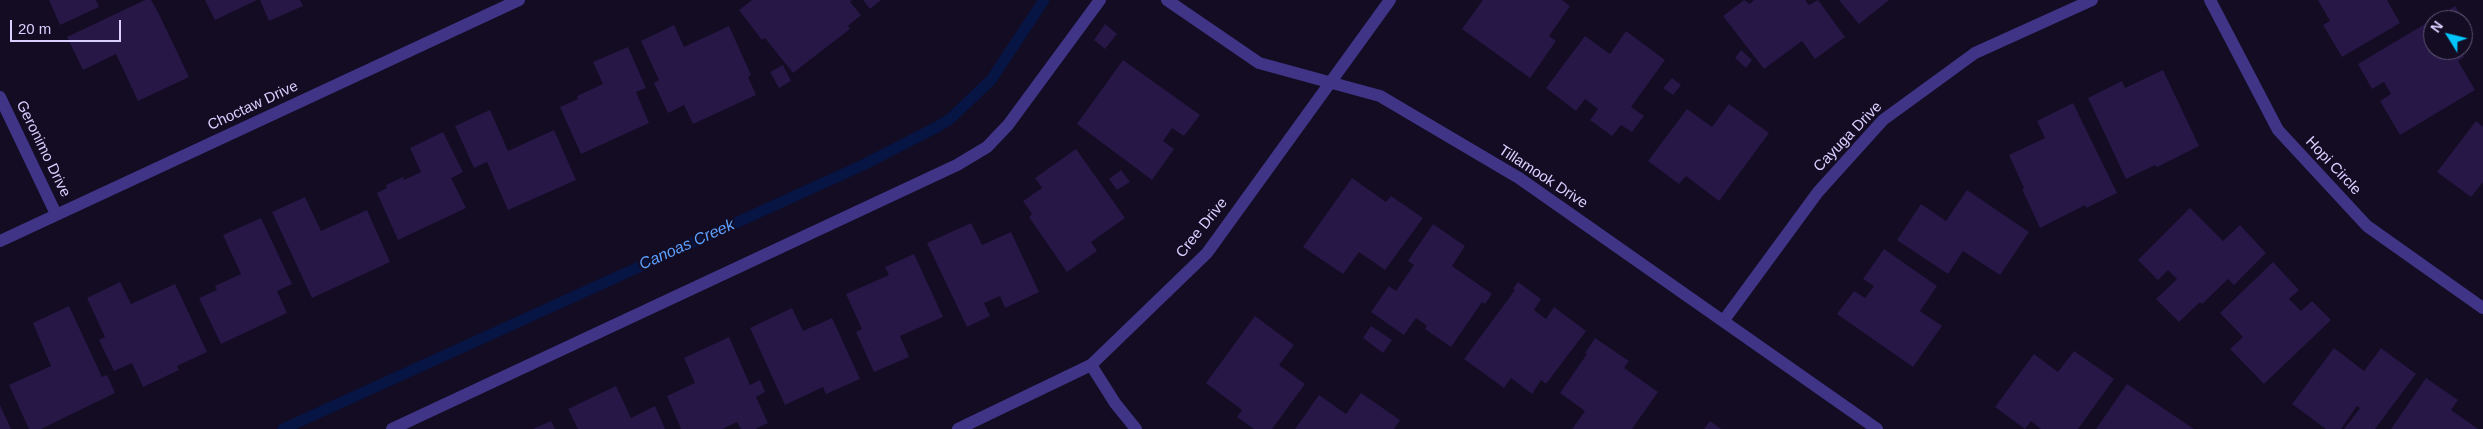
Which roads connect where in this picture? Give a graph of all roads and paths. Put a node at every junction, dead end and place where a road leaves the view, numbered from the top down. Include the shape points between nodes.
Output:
1 (519, 0) edge
2 (1100, 0) edge
3 (1167, 0) edge
4 (1390, 0) edge
5 (2092, 0) edge
6 (2210, 0) edge
7 (496, 5) edge
8 (1331, 82) junction
9 (0, 97) edge
10 (56, 214) junction
11 (0, 241) edge
12 (2483, 308) edge
13 (1724, 320) junction
14 (1091, 366) junction
15 (392, 429) edge
16 (958, 429) edge
17 (1136, 429) edge
18 (1877, 429) edge

1 - 7 street, Choctaw Drive
2 - 15 street via 987,148 957,165
3 - 8 street, Tillamook Drive via 1259,63
4 - 8 street, Cree Drive
5 - 13 street, Cayuga Drive via 1975,52 1883,120 1818,192
6 - 12 street, Hopi Circle via 2278,130 2367,226
7 - 10 street, Choctaw Drive
8 - 13 street, Tillamook Drive via 1380,96 1519,178
8 - 14 street, Cree Drive via 1207,253
9 - 10 street, Geronimo Drive
10 - 11 street, Choctaw Drive
13 - 18 street, Tillamook Drive
14 - 16 street, Cree Drive
14 - 17 street

